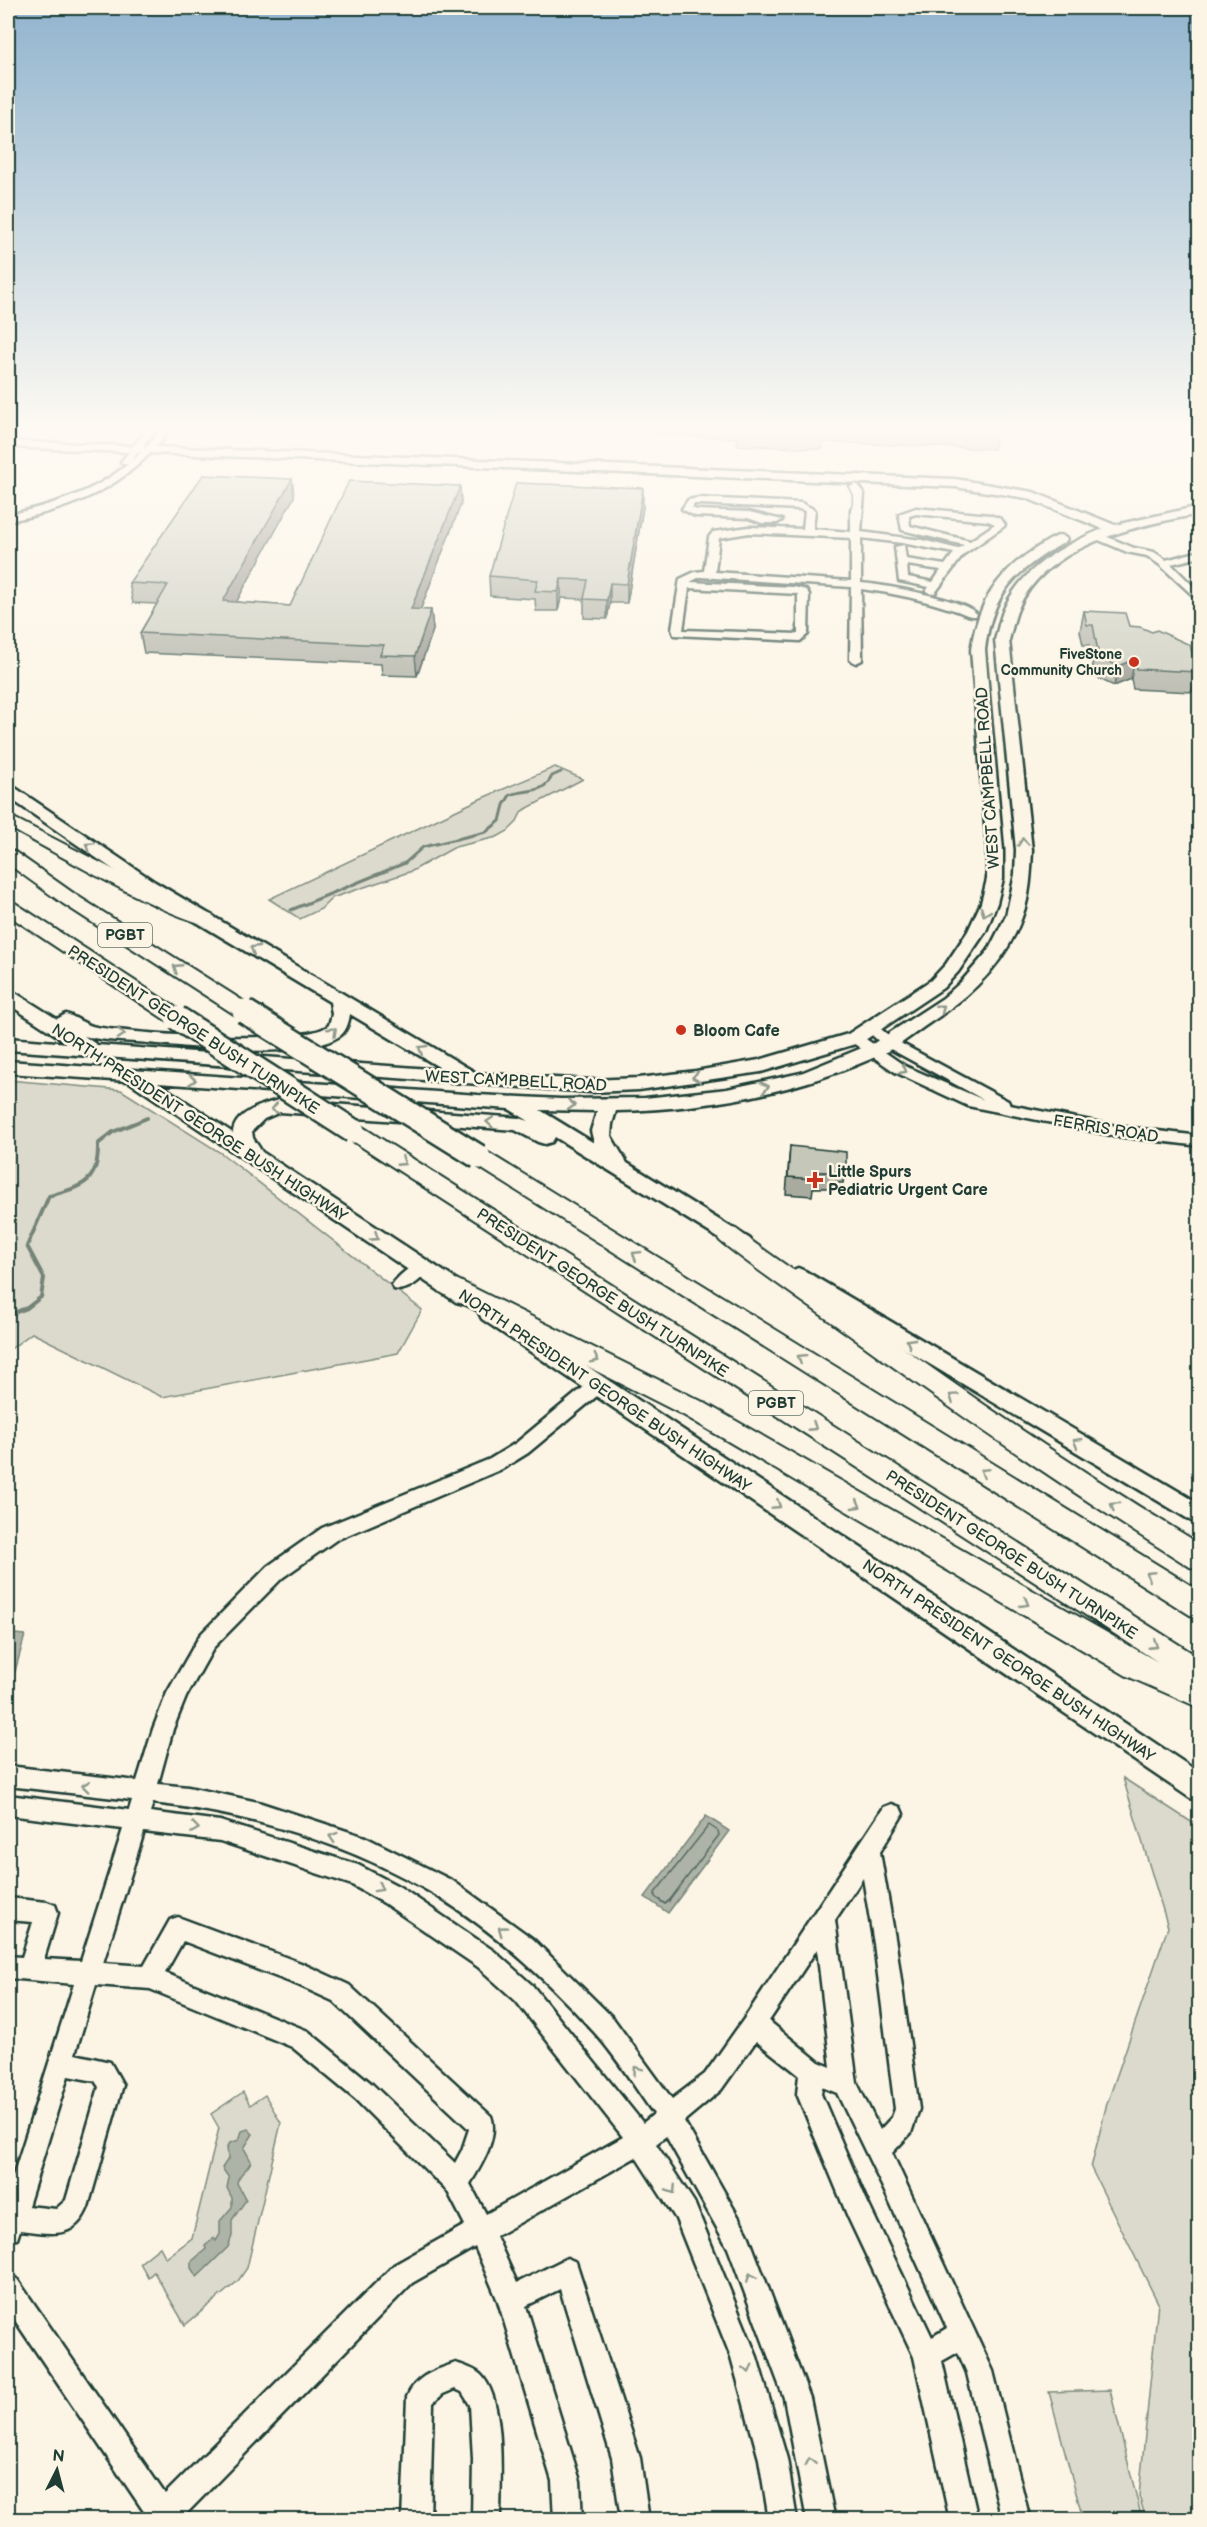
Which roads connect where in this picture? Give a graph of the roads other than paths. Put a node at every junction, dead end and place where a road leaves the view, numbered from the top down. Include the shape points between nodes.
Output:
1 (900, 547) dead end
2 (713, 548) edge
3 (856, 548) edge
4 (943, 548) edge
5 (966, 548) edge
6 (1044, 548) edge
7 (1069, 548) edge
8 (1127, 548) edge
9 (1145, 548) edge
10 (960, 552) junction
11 (1150, 554) junction
12 (1200, 554) edge
13 (901, 561) junction
14 (1164, 563) junction
15 (948, 568) junction
16 (709, 575) junction
17 (684, 585) junction
18 (857, 585) junction
19 (932, 591) junction
20 (1200, 599) edge
21 (977, 615) junction
22 (1005, 620) junction
23 (856, 660) dead end
24 (8, 790) edge
25 (8, 820) edge
26 (8, 856) edge
27 (8, 907) edge
28 (207, 920) junction
29 (8, 996) edge
30 (339, 1000) junction
31 (871, 1028) junction
32 (855, 1038) junction
33 (888, 1042) junction
34 (8, 1044) edge
35 (94, 1050) junction
36 (873, 1052) junction
37 (8, 1067) edge
38 (134, 1076) junction
39 (472, 1079) junction
40 (513, 1102) junction
41 (608, 1107) junction
42 (1012, 1112) junction
43 (1200, 1141) edge
44 (256, 1158) junction
45 (622, 1170) junction
46 (728, 1235) junction
47 (422, 1268) junction
48 (400, 1285) dead end
49 (449, 1286) junction
50 (597, 1386) junction
51 (1200, 1516) edge
52 (1200, 1559) edge
53 (1200, 1606) edge
54 (1200, 1674) edge
55 (1200, 1695) edge
56 (8, 1776) edge
57 (1200, 1789) edge
58 (144, 1793) junction
59 (8, 1805) edge
60 (892, 1814) dead end
61 (137, 1820) junction
62 (869, 1851) junction
63 (8, 1909) edge
64 (824, 1918) junction
65 (19, 1968) edge
66 (87, 1975) junction
67 (150, 1978) junction
68 (754, 2024) junction
69 (59, 2063) junction
70 (811, 2070) junction
71 (845, 2085) junction
72 (670, 2119) junction
73 (640, 2141) junction
74 (878, 2151) junction
75 (458, 2183) junction
76 (10, 2224) edge
77 (481, 2231) junction
78 (8, 2288) edge
79 (511, 2300) junction
80 (964, 2333) junction
81 (927, 2355) junction
82 (163, 2518) edge
83 (416, 2520) edge
84 (486, 2520) edge
85 (568, 2520) edge
86 (635, 2520) edge
87 (783, 2520) edge
88 (821, 2520) edge
89 (964, 2520) edge
90 (1016, 2520) edge

1 - 13 street
2 - 16 street
3 - 18 street
4 - 10 street
5 - 10 street
6 - 21 main road, WEST CAMPBELL ROAD via 1018,566
7 - 22 main road, WEST CAMPBELL ROAD via 1046,564 1022,589
8 - 11 street
9 - 11 street
10 - 15 street
11 - 14 street
12 - 14 street
13 - 15 street
13 - 19 street via 903,579
14 - 20 street
15 - 19 street
16 - 17 street via 690,576
16 - 18 street
17 - 17 street via 678,633 792,640 803,634 802,592
18 - 19 street
18 - 23 street
19 - 21 street via 931,603 956,609 963,615
21 - 22 main road
21 -> 31 main road, WEST CAMPBELL ROAD via 995,850 989,903 977,931 937,984
33 -> 22 main road, WEST CAMPBELL ROAD via 934,1014 975,980 1006,934 1018,906 1024,880 1024,850 1003,664
28 -> 24 main road via 148,886
25 - 28 highway via 150,896
53 -> 26 highway, PGBT, bridge via 244,1011
27 -> 54 highway, PRESIDENT GEORGE BUSH TURNPIKE / PGBT, bridge
30 -> 28 main road
29 -> 30 main road via 90,1032 275,1045 318,1041 331,1034 340,1025
29 - 35 main road, NORTH PRESIDENT GEORGE BUSH HIGHWAY
39 -> 30 main road
31 - 32 main road, WEST CAMPBELL ROAD
31 - 33 street, FERRIS ROAD
32 - 36 street, FERRIS ROAD
32 -> 39 main road, WEST CAMPBELL ROAD via 742,1070 639,1084 561,1085
33 - 36 main road, WEST CAMPBELL ROAD
33 - 42 street, FERRIS ROAD via 997,1099
34 - 35 main road, WEST CAMPBELL ROAD
35 - 38 main road, NORTH PRESIDENT GEORGE BUSH HIGHWAY
35 - 39 main road, WEST CAMPBELL ROAD
41 -> 36 main road, WEST CAMPBELL ROAD via 761,1088
36 -> 42 street, FERRIS ROAD via 973,1103
37 - 38 main road, WEST CAMPBELL ROAD
38 -> 40 main road, WEST CAMPBELL ROAD
38 - 44 main road, NORTH PRESIDENT GEORGE BUSH HIGHWAY
39 - 40 main road
40 -> 41 main road, WEST CAMPBELL ROAD
40 - 45 main road
41 - 45 main road via 600,1137
42 - 43 street, FERRIS ROAD
45 -> 44 main road via 519,1124 279,1106 257,1114 242,1129 243,1139
44 -> 47 main road, NORTH PRESIDENT GEORGE BUSH HIGHWAY
45 - 46 main road
51 -> 46 main road
52 -> 46 highway via 1105,1500 921,1375
47 - 48 street
47 - 49 main road, NORTH PRESIDENT GEORGE BUSH HIGHWAY
49 - 50 main road, NORTH PRESIDENT GEORGE BUSH HIGHWAY
49 -> 55 highway via 694,1409 1126,1661
50 -> 57 main road, NORTH PRESIDENT GEORGE BUSH HIGHWAY
50 - 58 street via 522,1448 496,1464 329,1534 275,1572 207,1641 174,1702
58 -> 56 street
58 - 61 street
72 -> 58 street via 605,2026 525,1947 445,1889 365,1847 258,1812 188,1797
59 - 61 street
60 - 62 street
61 - 66 street
61 -> 73 street via 220,1831 358,1876 392,1895 486,1959 524,1993
62 - 64 street
62 - 74 street via 907,2109 903,2124
63 - 65 street via 47,1913
64 - 68 street
64 - 71 street
65 - 66 street
66 - 67 street
66 - 69 street
67 - 75 street via 300,2040 363,2091
67 - 75 street via 178,1928 341,1993 482,2125
68 - 70 street
68 - 72 street via 712,2082
69 - 76 street
69 - 76 street via 102,2070 111,2085 76,2207 61,2222
70 - 71 street
70 - 81 street via 809,2094 852,2198
71 - 74 street
72 - 73 street
88 -> 72 street via 793,2386 738,2241
73 - 77 street
73 -> 87 street via 685,2211 740,2346 773,2459
74 - 80 street
75 - 77 street
77 - 79 street
77 - 82 street via 404,2274
78 - 82 street
79 - 85 street via 566,2481
79 - 86 street via 567,2271 626,2458
80 - 81 street
80 - 90 street via 980,2372
81 - 89 street
83 - 84 street via 420,2397 434,2384 456,2376 471,2383 483,2401

